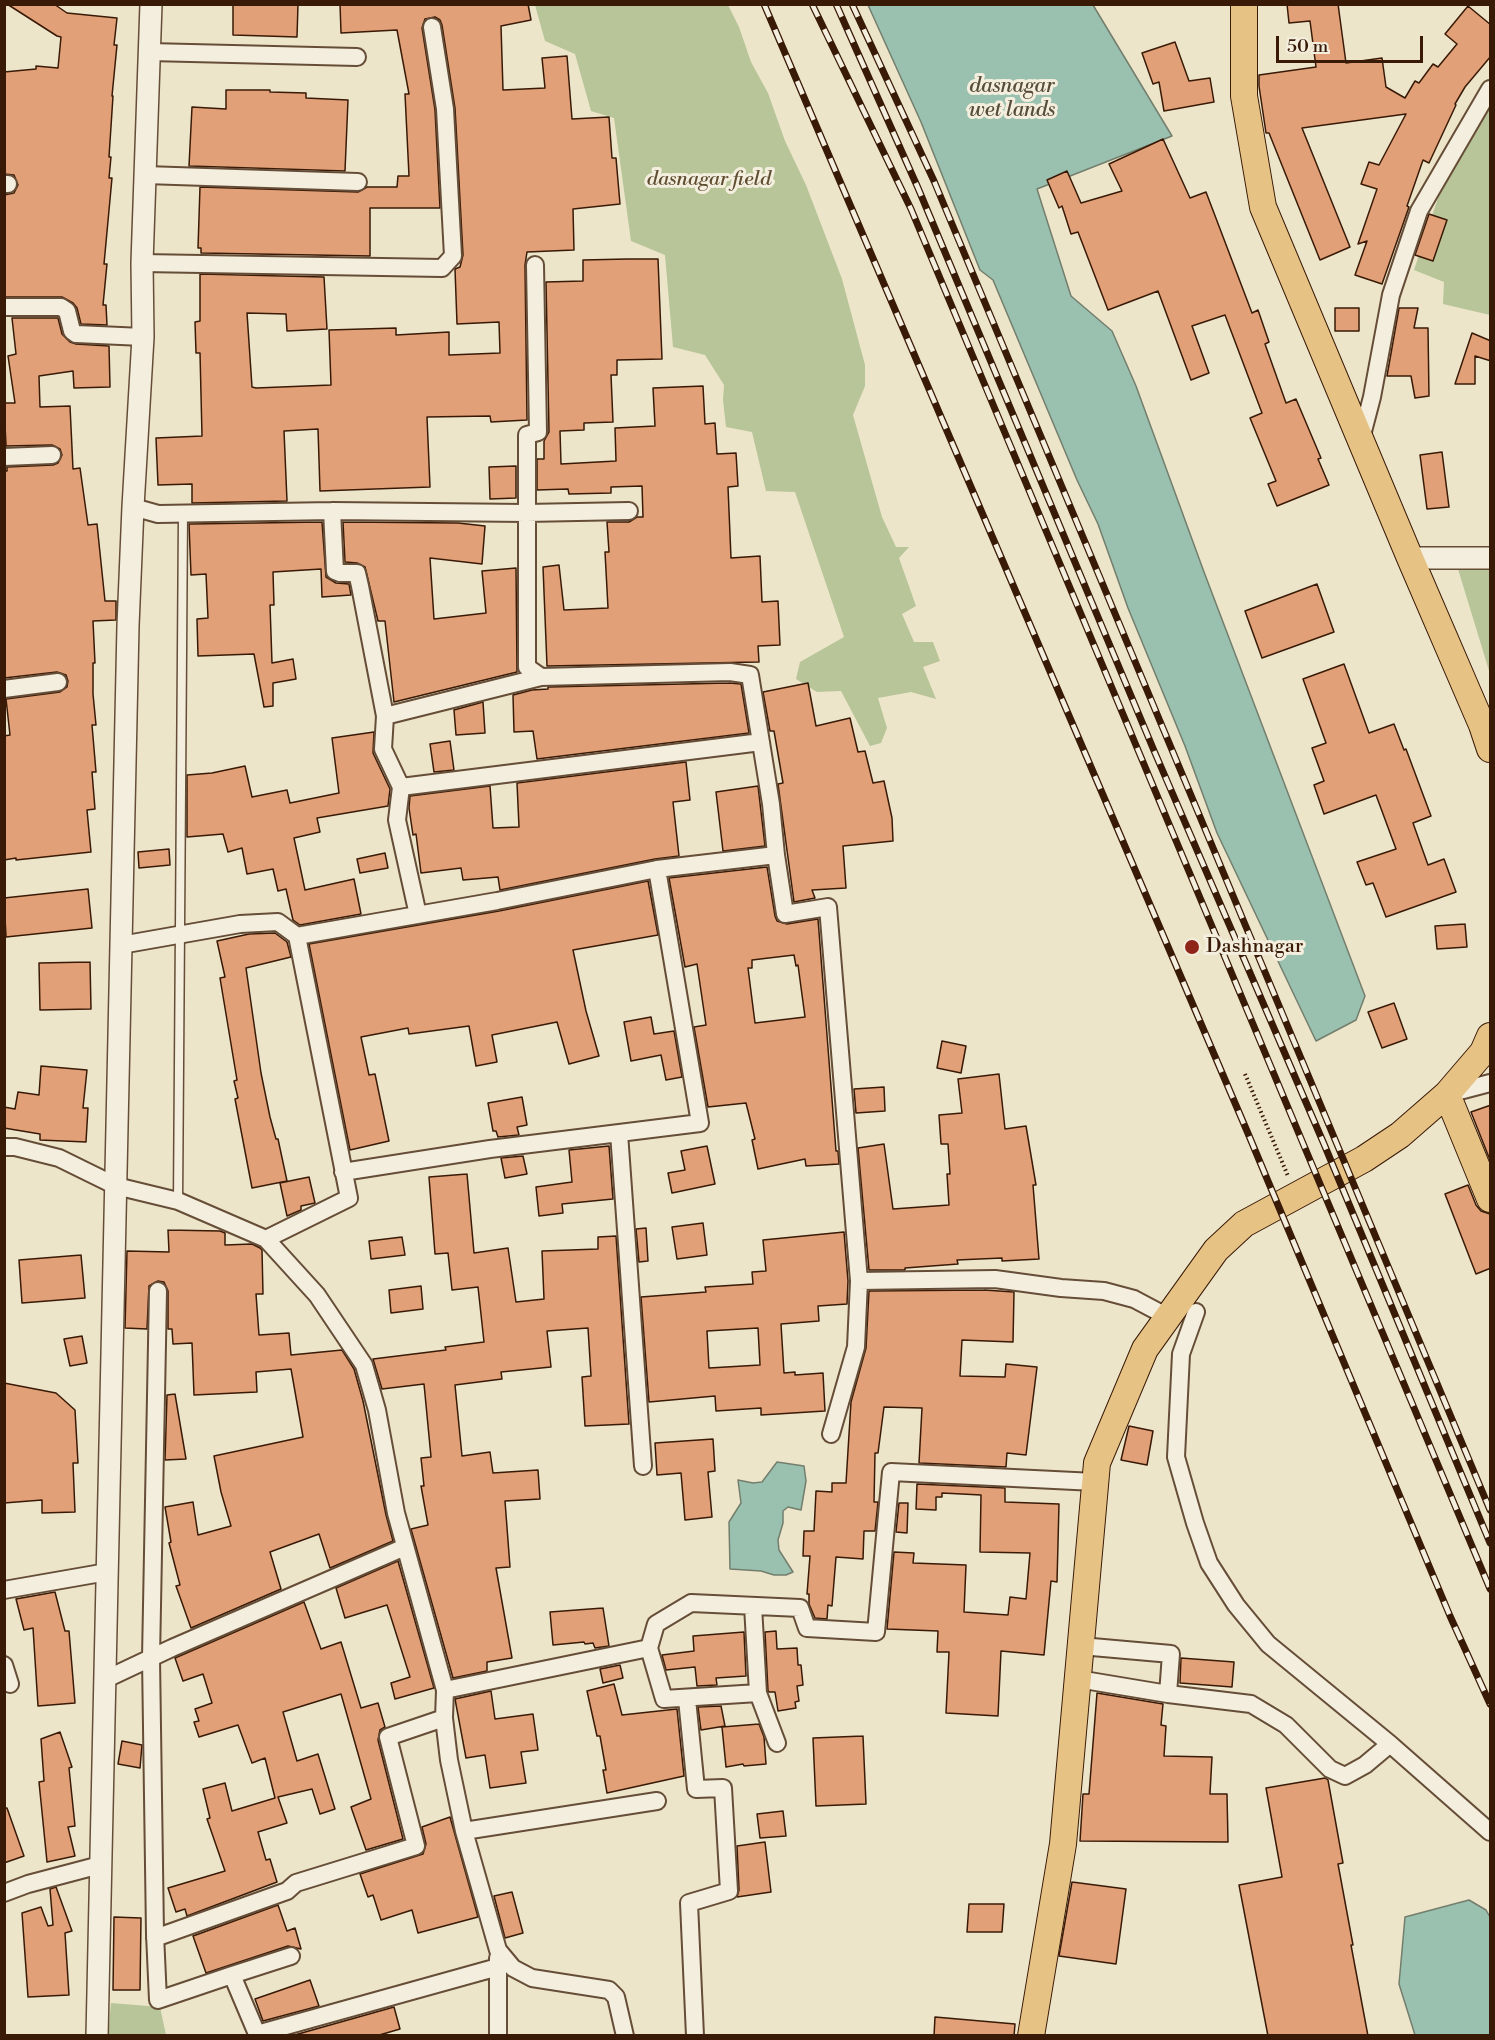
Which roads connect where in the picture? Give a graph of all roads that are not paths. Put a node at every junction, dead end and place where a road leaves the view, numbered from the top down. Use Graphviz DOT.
graph roads {
  1 [pos="151,4"];
  2 [pos="1244,4"];
  3 [pos="432,27"];
  4 [pos="149,52"];
  5 [pos="357,57"];
  6 [pos="1491,89"];
  7 [pos="145,175"];
  8 [pos="358,182"];
  9 [pos="142,263"];
  10 [pos="535,265"];
  11 [pos="4,307"];
  12 [pos="143,337"];
  13 [pos="1361,441"];
  14 [pos="52,455"];
  15 [pos="4,458"];
  16 [pos="133,507"];
  17 [pos="629,510"];
  18 [pos="332,511"];
  19 [pos="526,513"];
  20 [pos="183,514"];
  21 [pos="1410,558"];
  22 [pos="1491,558"];
  23 [pos="541,677"];
  24 [pos="58,682"];
  25 [pos="4,689"];
  26 [pos="384,716"];
  27 [pos="761,742"];
  28 [pos="1491,749"];
  29 [pos="401,787"];
  30 [pos="776,855"];
  31 [pos="657,869"];
  32 [pos="418,915"];
  33 [pos="181,935"];
  34 [pos="297,936"];
  35 [pos="121,945"];
  36 [pos="1491,1036"];
  37 [pos="1491,1083"];
  38 [pos="1447,1094"];
  39 [pos="619,1133"];
  40 [pos="4,1147"];
  41 [pos="343,1172"];
  42 [pos="116,1186"];
  43 [pos="1491,1199"];
  44 [pos="178,1201"];
  45 [pos="266,1239"];
  46 [pos="859,1281"];
  47 [pos="158,1291"];
  48 [pos="1196,1312"];
  49 [pos="1168,1317"];
  50 [pos="831,1434"];
  51 [pos="643,1466"];
  52 [pos="1095,1482"];
  53 [pos="405,1547"];
  54 [pos="106,1572"];
  55 [pos="4,1590"];
  56 [pos="753,1606"];
  57 [pos="1081,1646"];
  58 [pos="649,1648"];
  59 [pos="151,1658"];
  60 [pos="4,1665"];
  61 [pos="1078,1679"];
  62 [pos="104,1680"];
  63 [pos="10,1684"];
  64 [pos="445,1690"];
  65 [pos="758,1693"];
  66 [pos="1168,1694"];
  67 [pos="687,1699"];
  68 [pos="444,1718"];
  69 [pos="777,1743"];
  70 [pos="1390,1744"];
  71 [pos="657,1801"];
  72 [pos="464,1831"];
  73 [pos="1491,1832"];
  74 [pos="100,1865"];
  75 [pos="4,1893"];
  76 [pos="155,1938"];
  77 [pos="498,1950"];
  78 [pos="291,1956"];
  79 [pos="498,1967"];
  80 [pos="232,1976"];
  81 [pos="97,2036"];
  82 [pos="498,2036"];
  83 [pos="625,2036"];
  84 [pos="695,2036"];
  85 [pos="1031,2036"];
  1 -- 4 [label="street"];
  2 -- 13 [label="main road"];
  3 -- 9 [label="street"];
  4 -- 5 [label="street"];
  4 -- 7 [label="street"];
  6 -- 13 [label="street"];
  7 -- 8 [label="street"];
  7 -- 9 [label="street"];
  9 -- 12 [label="street"];
  10 -- 19 [label="street"];
  11 -- 12 [label="street"];
  12 -- 16 [label="street"];
  13 -- 21 [label="main road"];
  14 -- 15 [label="street"];
  16 -- 20 [label="street"];
  16 -- 35 [label="street"];
  17 -- 19 [label="street"];
  18 -- 19 [label="street"];
  18 -- 20 [label="street"];
  18 -- 26 [label="street"];
  19 -- 23 [label="street"];
  20 -- 33 [label="lane"];
  21 -- 22 [label="street"];
  21 -- 28 [label="main road"];
  23 -- 26 [label="street"];
  23 -- 27 [label="street"];
  24 -- 25 [label="street"];
  26 -- 29 [label="street"];
  27 -- 29 [label="street"];
  27 -- 30 [label="street"];
  29 -- 32 [label="street"];
  30 -- 31 [label="street"];
  30 -- 46 [label="street"];
  31 -- 32 [label="street"];
  31 -- 39 [label="street"];
  32 -- 34 [label="street"];
  33 -- 34 [label="street"];
  33 -- 35 [label="street"];
  33 -- 44 [label="lane"];
  34 -- 41 [label="street"];
  35 -- 42 [label="street"];
  36 -- 38 [label="main road"];
  37 -- 38 [label="street"];
  38 -- 43 [label="main road"];
  38 -- 49 [label="main road"];
  39 -- 41 [label="street"];
  39 -- 51 [label="street"];
  40 -- 42 [label="street"];
  41 -- 45 [label="street"];
  42 -- 44 [label="street"];
  42 -- 54 [label="street"];
  44 -- 45 [label="street"];
  45 -- 53 [label="street"];
  46 -- 49 [label="street"];
  46 -- 50 [label="street"];
  47 -- 59 [label="street"];
  48 -- 70 [label="street"];
  49 -- 52 [label="main road"];
  52 -- 56 [label="street"];
  52 -- 57 [label="main road"];
  53 -- 59 [label="street"];
  53 -- 64 [label="street"];
  54 -- 55 [label="street"];
  54 -- 62 [label="street"];
  56 -- 58 [label="street"];
  56 -- 65 [label="street"];
  57 -- 61 [label="main road"];
  57 -- 66 [label="street"];
  58 -- 64 [label="street"];
  58 -- 67 [label="street"];
  59 -- 62 [label="street"];
  59 -- 76 [label="street"];
  60 -- 63 [label="street"];
  61 -- 66 [label="street"];
  61 -- 85 [label="main road"];
  62 -- 74 [label="street"];
  64 -- 68 [label="street"];
  65 -- 67 [label="street"];
  65 -- 69 [label="street"];
  66 -- 70 [label="street"];
  67 -- 84 [label="street"];
  68 -- 72 [label="street"];
  68 -- 76 [label="street"];
  70 -- 73 [label="street"];
  71 -- 72 [label="street"];
  72 -- 77 [label="street"];
  74 -- 75 [label="street"];
  74 -- 81 [label="street"];
  76 -- 80 [label="street"];
  77 -- 79 [label="street"];
  77 -- 83 [label="street"];
  78 -- 80 [label="street"];
  79 -- 80 [label="street"];
  79 -- 82 [label="street"];
}
